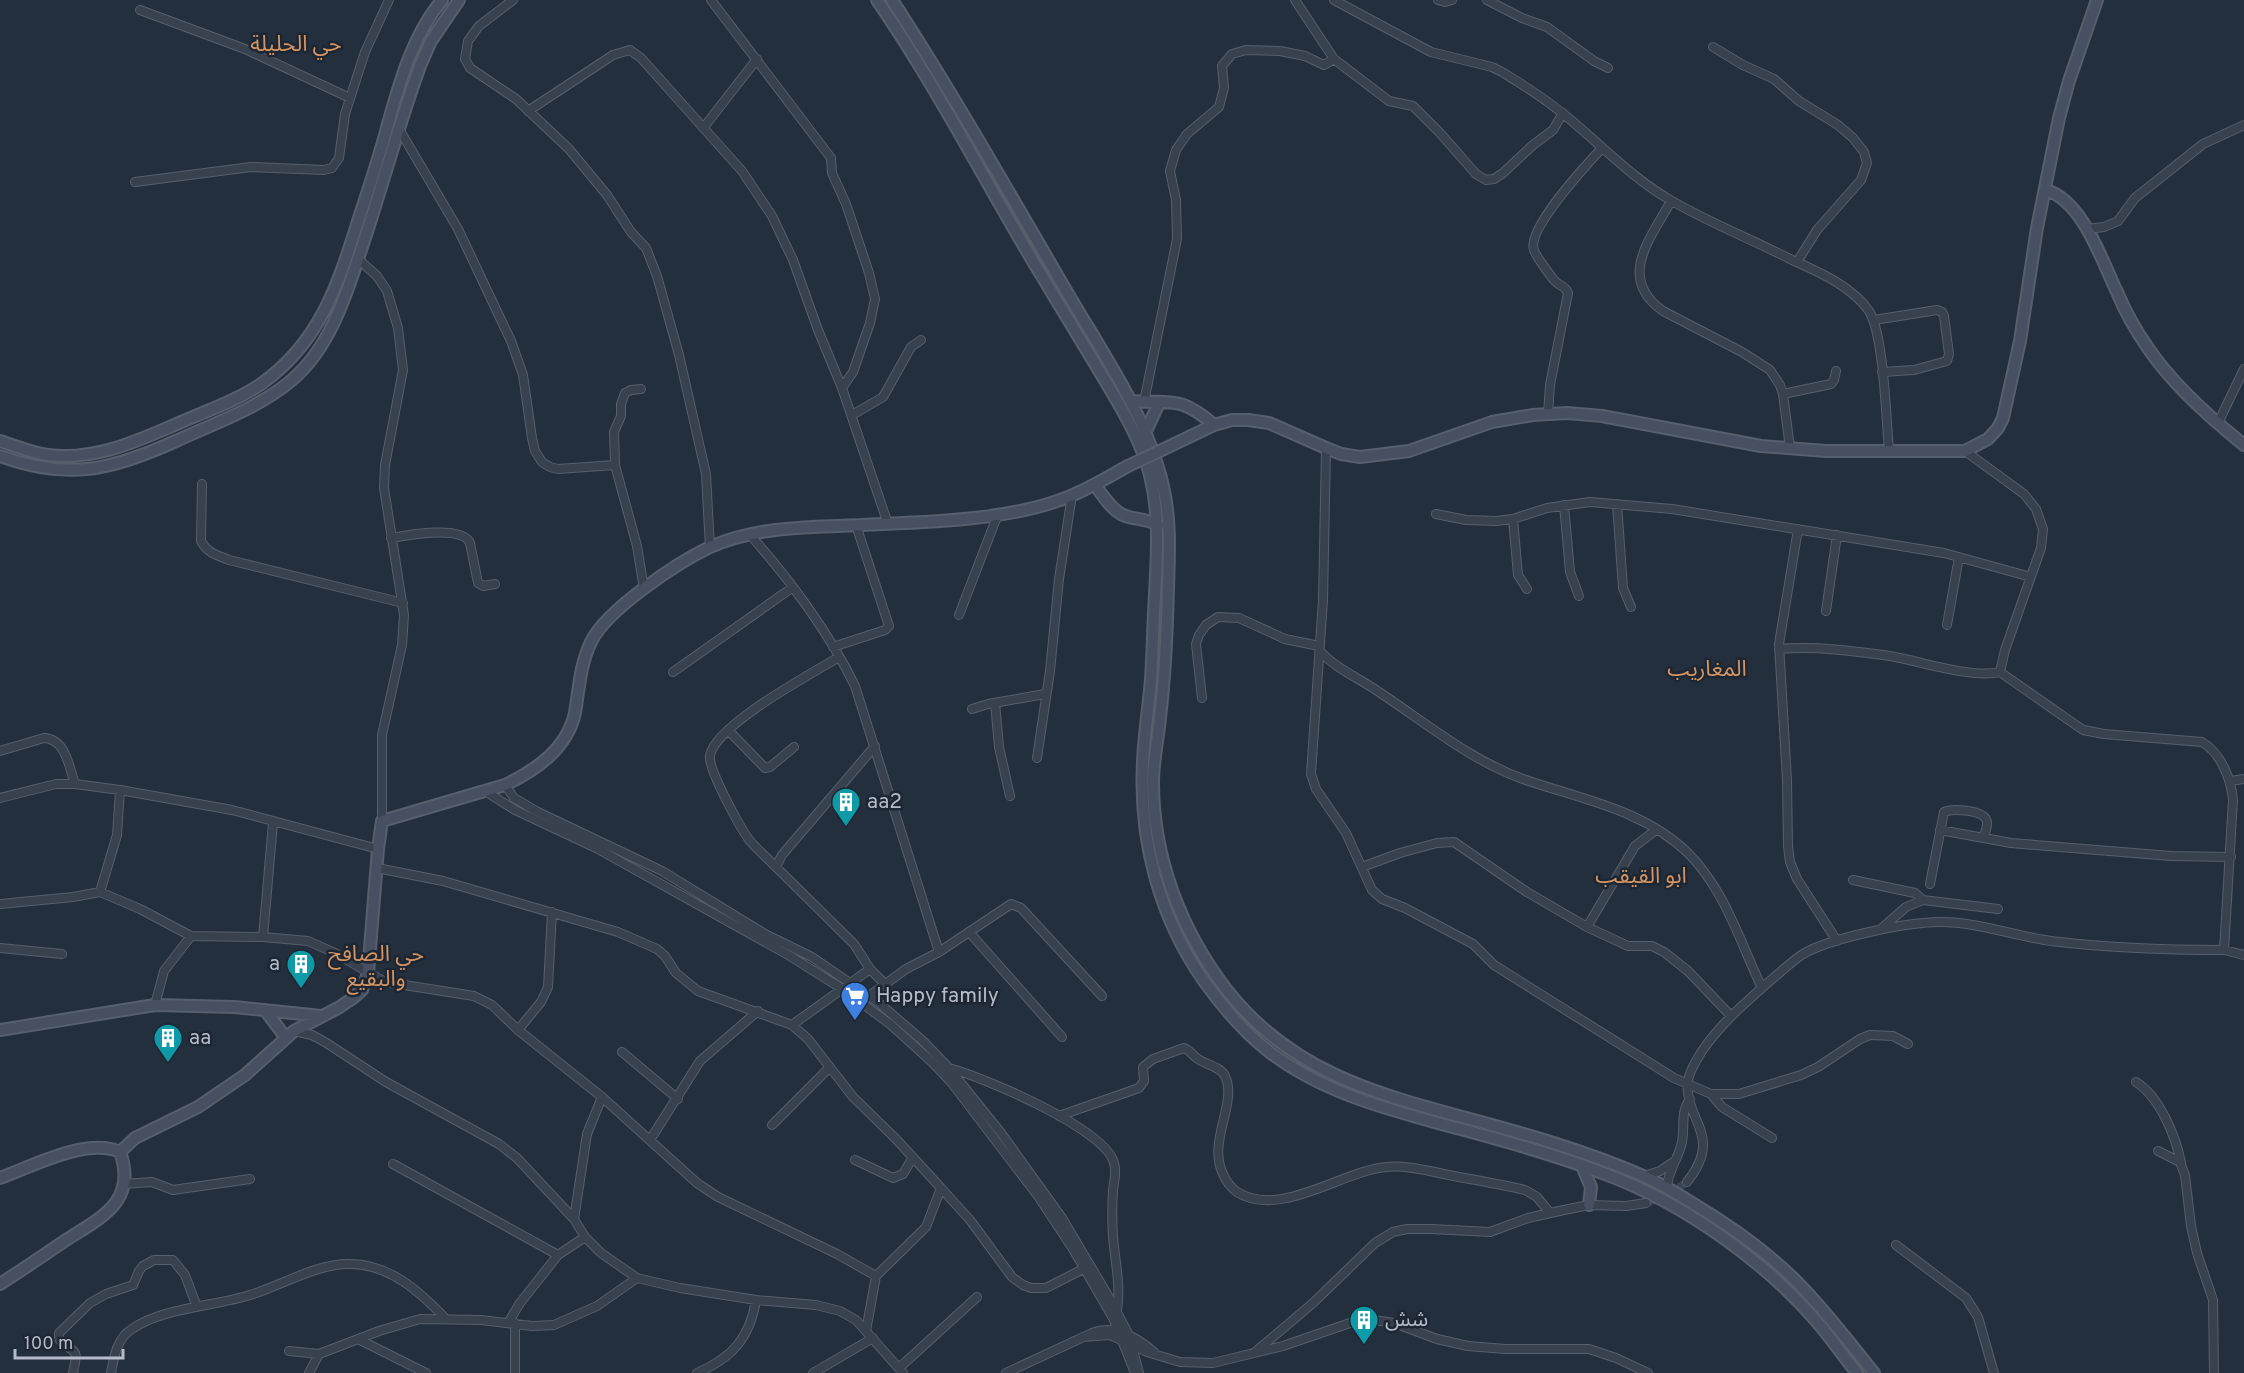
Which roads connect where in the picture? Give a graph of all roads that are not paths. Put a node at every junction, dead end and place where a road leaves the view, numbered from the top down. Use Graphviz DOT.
graph roads {
  1 [pos="389,0"];
  2 [pos="442,0"];
  3 [pos="459,0"];
  4 [pos="513,0"];
  5 [pos="711,0"];
  6 [pos="877,0"];
  7 [pos="892,0"];
  8 [pos="1295,0"];
  9 [pos="1334,0"];
  10 [pos="1438,0"];
  11 [pos="1452,0"];
  12 [pos="1487,0"];
  13 [pos="2096,0"];
  14 [pos="140,10"];
  15 [pos="1713,47"];
  16 [pos="757,59"];
  17 [pos="1334,59"];
  18 [pos="1608,68"];
  19 [pos="350,98"];
  20 [pos="528,111"];
  21 [pos="1563,113"];
  22 [pos="2244,125"];
  23 [pos="704,127"];
  24 [pos="399,129"];
  25 [pos="1602,148"];
  26 [pos="135,182"];
  27 [pos="2046,190"];
  28 [pos="1671,201"];
  29 [pos="2087,229"];
  30 [pos="358,259"];
  31 [pos="1797,262"];
  32 [pos="1874,320"];
  33 [pos="921,340"];
  34 [pos="2244,369"];
  35 [pos="1836,371"];
  36 [pos="1882,372"];
  37 [pos="842,388"];
  38 [pos="641,389"];
  39 [pos="1783,394"];
  40 [pos="1131,401"];
  41 [pos="1144,402"];
  42 [pos="1159,403"];
  43 [pos="204,412"];
  44 [pos="1548,414"];
  45 [pos="852,415"];
  46 [pos="2218,423"];
  47 [pos="1215,425"];
  48 [pos="208,427"];
  49 [pos="1146,431"];
  50 [pos="0,441"];
  51 [pos="2244,445"];
  52 [pos="1326,448"];
  53 [pos="1790,448"];
  54 [pos="1889,450"];
  55 [pos="1965,451"];
  56 [pos="0,456"];
  57 [pos="615,465"];
  58 [pos="202,484"];
  59 [pos="1095,484"];
  60 [pos="1072,495"];
  61 [pos="1154,499"];
  62 [pos="1617,504"];
  63 [pos="1564,505"];
  64 [pos="998,514"];
  65 [pos="1436,514"];
  66 [pos="1136,518"];
  67 [pos="1513,519"];
  68 [pos="888,524"];
  69 [pos="856,525"];
  70 [pos="1158,525"];
  71 [pos="1798,529"];
  72 [pos="750,535"];
  73 [pos="1837,536"];
  74 [pos="391,538"];
  75 [pos="710,548"];
  76 [pos="1959,557"];
  77 [pos="2031,577"];
  78 [pos="495,584"];
  79 [pos="792,587"];
  80 [pos="644,589"];
  81 [pos="1527,589"];
  82 [pos="1579,597"];
  83 [pos="403,603"];
  84 [pos="1631,607"];
  85 [pos="1826,611"];
  86 [pos="959,615"];
  87 [pos="1947,625"];
  88 [pos="832,647"];
  89 [pos="1319,648"];
  90 [pos="1779,649"];
  91 [pos="839,657"];
  92 [pos="674,672"];
  93 [pos="2000,672"];
  94 [pos="1046,694"];
  95 [pos="1203,698"];
  96 [pos="995,703"];
  97 [pos="972,709"];
  98 [pos="729,731"];
  99 [pos="876,746"];
  100 [pos="794,747"];
  101 [pos="0,751"];
  102 [pos="1037,758"];
  103 [pos="2244,779"];
  104 [pos="2230,781"];
  105 [pos="75,784"];
  106 [pos="505,785"];
  107 [pos="120,789"];
  108 [pos="485,791"];
  109 [pos="1010,796"];
  110 [pos="0,798"];
  111 [pos="382,821"];
  112 [pos="273,822"];
  113 [pos="1656,830"];
  114 [pos="1940,830"];
  115 [pos="1983,838"];
  116 [pos="378,849"];
  117 [pos="2231,858"];
  118 [pos="776,867"];
  119 [pos="1362,867"];
  120 [pos="377,868"];
  121 [pos="1853,880"];
  122 [pos="1930,884"];
  123 [pos="100,892"];
  124 [pos="1923,900"];
  125 [pos="0,904"];
  126 [pos="1998,909"];
  127 [pos="552,912"];
  128 [pos="1587,927"];
  129 [pos="1878,931"];
  130 [pos="969,932"];
  131 [pos="191,936"];
  132 [pos="262,937"];
  133 [pos="1837,942"];
  134 [pos="0,948"];
  135 [pos="2224,950"];
  136 [pos="939,951"];
  137 [pos="62,954"];
  138 [pos="2244,955"];
  139 [pos="870,969"];
  140 [pos="368,973"];
  141 [pos="852,983"];
  142 [pos="885,984"];
  143 [pos="1762,988"];
  144 [pos="843,990"];
  145 [pos="869,996"];
  146 [pos="1102,996"];
  147 [pos="861,1002"];
  148 [pos="155,1005"];
  149 [pos="265,1010"];
  150 [pos="758,1011"];
  151 [pos="321,1016"];
  152 [pos="1731,1016"];
  153 [pos="792,1025"];
  154 [pos="0,1030"];
  155 [pos="519,1030"];
  156 [pos="916,1034"];
  157 [pos="290,1035"];
  158 [pos="1062,1037"];
  159 [pos="909,1041"];
  160 [pos="1908,1044"];
  161 [pos="622,1052"];
  162 [pos="830,1067"];
  163 [pos="948,1067"];
  164 [pos="2136,1082"];
  165 [pos="1688,1085"];
  166 [pos="1711,1094"];
  167 [pos="602,1097"];
  168 [pos="678,1098"];
  169 [pos="1690,1099"];
  170 [pos="1059,1116"];
  171 [pos="772,1125"];
  172 [pos="1772,1138"];
  173 [pos="650,1140"];
  174 [pos="2158,1151"];
  175 [pos="120,1152"];
  176 [pos="913,1157"];
  177 [pos="855,1160"];
  178 [pos="1674,1162"];
  179 [pos="393,1164"];
  180 [pos="2182,1165"];
  181 [pos="1582,1166"];
  182 [pos="1607,1174"];
  183 [pos="1645,1176"];
  184 [pos="0,1178"];
  185 [pos="250,1179"];
  186 [pos="1687,1182"];
  187 [pos="123,1184"];
  188 [pos="1591,1187"];
  189 [pos="1667,1187"];
  190 [pos="941,1188"];
  191 [pos="1646,1203"];
  192 [pos="1589,1205"];
  193 [pos="1550,1213"];
  194 [pos="574,1219"];
  195 [pos="585,1237"];
  196 [pos="1896,1245"];
  197 [pos="558,1255"];
  198 [pos="1087,1267"];
  199 [pos="876,1276"];
  200 [pos="637,1278"];
  201 [pos="0,1284"];
  202 [pos="977,1297"];
  203 [pos="756,1300"];
  204 [pos="197,1307"];
  205 [pos="1115,1315"];
  206 [pos="446,1318"];
  207 [pos="511,1323"];
  208 [pos="866,1331"];
  209 [pos="1120,1331"];
  210 [pos="1083,1337"];
  211 [pos="1126,1337"];
  212 [pos="873,1338"];
  213 [pos="360,1340"];
  214 [pos="1132,1345"];
  215 [pos="289,1351"];
  216 [pos="319,1354"];
  217 [pos="1253,1354"];
  218 [pos="1158,1356"];
  219 [pos="901,1371"];
  220 [pos="426,1372"];
  221 [pos="1644,1372"];
  222 [pos="73,1373"];
  223 [pos="111,1373"];
  224 [pos="309,1373"];
  225 [pos="515,1373"];
  226 [pos="697,1373"];
  227 [pos="813,1373"];
  228 [pos="1006,1373"];
  229 [pos="1137,1373"];
  230 [pos="1857,1373"];
  231 [pos="1874,1373"];
  232 [pos="1994,1373"];
  233 [pos="2214,1373"];
  1 -- 19 [label="street"];
  2 -- 43 [label="main road"];
  3 -- 24 [label="main road"];
  4 -- 20 [label="street"];
  5 -- 16 [label="street"];
  6 -- 61 [label="main road"];
  7 -- 40 [label="main road"];
  8 -- 17 [label="street"];
  9 -- 21 [label="street"];
  10 -- 11 [label="street"];
  12 -- 18 [label="street"];
  13 -- 27 [label="main road"];
  14 -- 19 [label="street"];
  15 -- 31 [label="street"];
  16 -- 23 [label="street"];
  16 -- 37 [label="street"];
  17 -- 21 [label="street"];
  17 -- 41 [label="street"];
  19 -- 26 [label="street"];
  20 -- 23 [label="street"];
  20 -- 75 [label="street"];
  21 -- 25 [label="street"];
  22 -- 29 [label="street"];
  23 -- 37 [label="street"];
  24 -- 30 [label="main road"];
  24 -- 57 [label="street"];
  25 -- 28 [label="street"];
  25 -- 44 [label="street"];
  27 -- 29 [label="main road"];
  27 -- 55 [label="main road"];
  28 -- 31 [label="street"];
  28 -- 39 [label="street"];
  29 -- 46 [label="main road"];
  30 -- 48 [label="main road"];
  30 -- 74 [label="street"];
  31 -- 32 [label="street"];
  32 -- 36 [label="street"];
  32 -- 36 [label="street"];
  33 -- 45 [label="street"];
  34 -- 46 [label="street"];
  35 -- 39 [label="street"];
  36 -- 54 [label="street"];
  37 -- 45 [label="street"];
  38 -- 57 [label="street"];
  39 -- 53 [label="street"];
  40 -- 41 [label="main road"];
  40 -- 49 [label="main road"];
  41 -- 42 [label="main road"];
  42 -- 47 [label="main road"];
  42 -- 49 [label="main road"];
  43 -- 48 [label="main road"];
  43 -- 50 [label="main road"];
  44 -- 52 [label="main road"];
  44 -- 53 [label="main road"];
  45 -- 68 [label="street"];
  46 -- 51 [label="main road"];
  47 -- 52 [label="main road"];
  47 -- 59 [label="main road, bridge"];
  48 -- 56 [label="main road"];
  49 -- 183 [label="main road"];
  52 -- 89 [label="street"];
  53 -- 54 [label="main road"];
  54 -- 55 [label="main road"];
  55 -- 77 [label="street"];
  57 -- 80 [label="street"];
  58 -- 83 [label="street"];
  59 -- 60 [label="main road"];
  59 -- 66 [label="main road"];
  60 -- 64 [label="main road"];
  60 -- 94 [label="street"];
  61 -- 66 [label="main road"];
  61 -- 70 [label="main road"];
  62 -- 63 [label="street"];
  62 -- 71 [label="street"];
  62 -- 84 [label="street"];
  63 -- 67 [label="street"];
  63 -- 82 [label="street"];
  64 -- 68 [label="main road"];
  64 -- 86 [label="street"];
  65 -- 67 [label="street"];
  66 -- 70 [label="main road"];
  67 -- 81 [label="street"];
  68 -- 69 [label="main road"];
  69 -- 72 [label="main road"];
  69 -- 88 [label="street"];
  70 -- 181 [label="main road"];
  71 -- 73 [label="street"];
  71 -- 90 [label="street"];
  72 -- 75 [label="main road"];
  72 -- 79 [label="street"];
  73 -- 76 [label="street"];
  73 -- 85 [label="street"];
  74 -- 78 [label="street"];
  74 -- 83 [label="street"];
  75 -- 80 [label="main road"];
  76 -- 77 [label="street"];
  76 -- 87 [label="street"];
  77 -- 93 [label="street"];
  79 -- 88 [label="street"];
  79 -- 92 [label="street"];
  80 -- 106 [label="main road"];
  83 -- 111 [label="street"];
  88 -- 91 [label="street"];
  89 -- 95 [label="street"];
  89 -- 113 [label="street"];
  89 -- 119 [label="street"];
  90 -- 93 [label="street"];
  90 -- 133 [label="street"];
  91 -- 98 [label="street"];
  91 -- 99 [label="street"];
  93 -- 104 [label="street"];
  94 -- 96 [label="street"];
  94 -- 102 [label="street"];
  96 -- 97 [label="street"];
  96 -- 109 [label="street"];
  98 -- 100 [label="street"];
  98 -- 118 [label="street"];
  99 -- 118 [label="street"];
  99 -- 136 [label="street"];
  101 -- 105 [label="street"];
  103 -- 104 [label="street"];
  104 -- 117 [label="street"];
  105 -- 107 [label="street"];
  105 -- 110 [label="street"];
  106 -- 108 [label="main road"];
  106 -- 141 [label="street"];
  107 -- 112 [label="street"];
  107 -- 123 [label="street"];
  108 -- 111 [label="main road"];
  108 -- 144 [label="street"];
  111 -- 116 [label="main road"];
  112 -- 116 [label="street"];
  112 -- 132 [label="street"];
  113 -- 128 [label="street"];
  113 -- 143 [label="street"];
  114 -- 115 [label="street"];
  114 -- 115 [label="street"];
  114 -- 122 [label="street"];
  115 -- 117 [label="street"];
  116 -- 120 [label="main road"];
  117 -- 135 [label="street"];
  118 -- 139 [label="street"];
  119 -- 128 [label="street"];
  119 -- 165 [label="street"];
  120 -- 127 [label="street"];
  120 -- 140 [label="main road"];
  121 -- 124 [label="street"];
  123 -- 125 [label="street"];
  123 -- 131 [label="street"];
  124 -- 126 [label="street"];
  124 -- 129 [label="street"];
  127 -- 150 [label="street"];
  127 -- 155 [label="street"];
  128 -- 152 [label="street"];
  129 -- 133 [label="street"];
  129 -- 135 [label="street"];
  130 -- 136 [label="street"];
  130 -- 146 [label="street"];
  130 -- 158 [label="street"];
  131 -- 132 [label="street"];
  131 -- 148 [label="street"];
  132 -- 140 [label="street"];
  133 -- 143 [label="street"];
  134 -- 137 [label="street"];
  135 -- 138 [label="street"];
  136 -- 142 [label="street"];
  139 -- 141 [label="street"];
  139 -- 142 [label="street"];
  140 -- 151 [label="main road"];
  140 -- 155 [label="street"];
  141 -- 144 [label="street"];
  141 -- 145 [label="street"];
  142 -- 145 [label="street"];
  143 -- 152 [label="street"];
  144 -- 147 [label="street"];
  144 -- 153 [label="street"];
  145 -- 147 [label="street"];
  145 -- 156 [label="street"];
  147 -- 159 [label="street"];
  148 -- 149 [label="main road"];
  148 -- 154 [label="main road"];
  149 -- 151 [label="main road"];
  149 -- 157 [label="main road"];
  150 -- 153 [label="street"];
  150 -- 168 [label="street"];
  151 -- 157 [label="main road"];
  152 -- 165 [label="street"];
  153 -- 162 [label="street"];
  155 -- 167 [label="street"];
  156 -- 159 [label="street"];
  156 -- 163 [label="street"];
  157 -- 175 [label="main road"];
  157 -- 194 [label="street"];
  159 -- 198 [label="street"];
  160 -- 166 [label="street"];
  161 -- 168 [label="street"];
  162 -- 171 [label="street"];
  162 -- 176 [label="street"];
  163 -- 170 [label="street"];
  163 -- 198 [label="street"];
  164 -- 180 [label="street"];
  165 -- 166 [label="street"];
  165 -- 169 [label="street"];
  166 -- 172 [label="street"];
  167 -- 173 [label="street"];
  167 -- 194 [label="street"];
  168 -- 173 [label="street"];
  169 -- 178 [label="street"];
  169 -- 186 [label="street"];
  170 -- 193 [label="street"];
  170 -- 205 [label="street"];
  173 -- 199 [label="street"];
  174 -- 180 [label="street"];
  175 -- 184 [label="main road"];
  175 -- 187 [label="main road"];
  176 -- 177 [label="street"];
  176 -- 190 [label="street"];
  178 -- 183 [label="street"];
  178 -- 189 [label="street"];
  179 -- 197 [label="street"];
  180 -- 233 [label="street"];
  181 -- 182 [label="main road"];
  181 -- 188 [label="main road"];
  182 -- 188 [label="main road"];
  182 -- 230 [label="main road"];
  183 -- 189 [label="main road"];
  185 -- 187 [label="street"];
  187 -- 201 [label="main road"];
  188 -- 192 [label="main road"];
  189 -- 231 [label="main road"];
  190 -- 198 [label="street"];
  190 -- 199 [label="street"];
  191 -- 192 [label="street"];
  192 -- 193 [label="street"];
  193 -- 217 [label="street"];
  194 -- 195 [label="street"];
  195 -- 197 [label="street"];
  195 -- 200 [label="street"];
  196 -- 232 [label="street"];
  197 -- 207 [label="street"];
  198 -- 205 [label="street"];
  199 -- 208 [label="street"];
  200 -- 203 [label="street"];
  200 -- 207 [label="street"];
  202 -- 219 [label="street"];
  203 -- 208 [label="street"];
  203 -- 226 [label="street"];
  204 -- 206 [label="street"];
  204 -- 222 [label="street"];
  204 -- 223 [label="street"];
  205 -- 209 [label="street"];
  205 -- 211 [label="street"];
  206 -- 207 [label="street"];
  206 -- 213 [label="street"];
  207 -- 225 [label="street"];
  208 -- 212 [label="street"];
  209 -- 210 [label="street"];
  209 -- 211 [label="street"];
  210 -- 211 [label="street"];
  210 -- 228 [label="street"];
  211 -- 214 [label="street"];
  211 -- 218 [label="street"];
  211 -- 229 [label="street"];
  212 -- 219 [label="street"];
  212 -- 227 [label="street"];
  213 -- 216 [label="street"];
  213 -- 220 [label="street"];
  214 -- 218 [label="street"];
  214 -- 229 [label="street"];
  215 -- 216 [label="street"];
  216 -- 224 [label="street"];
  217 -- 218 [label="street"];
  217 -- 221 [label="street"];
}
